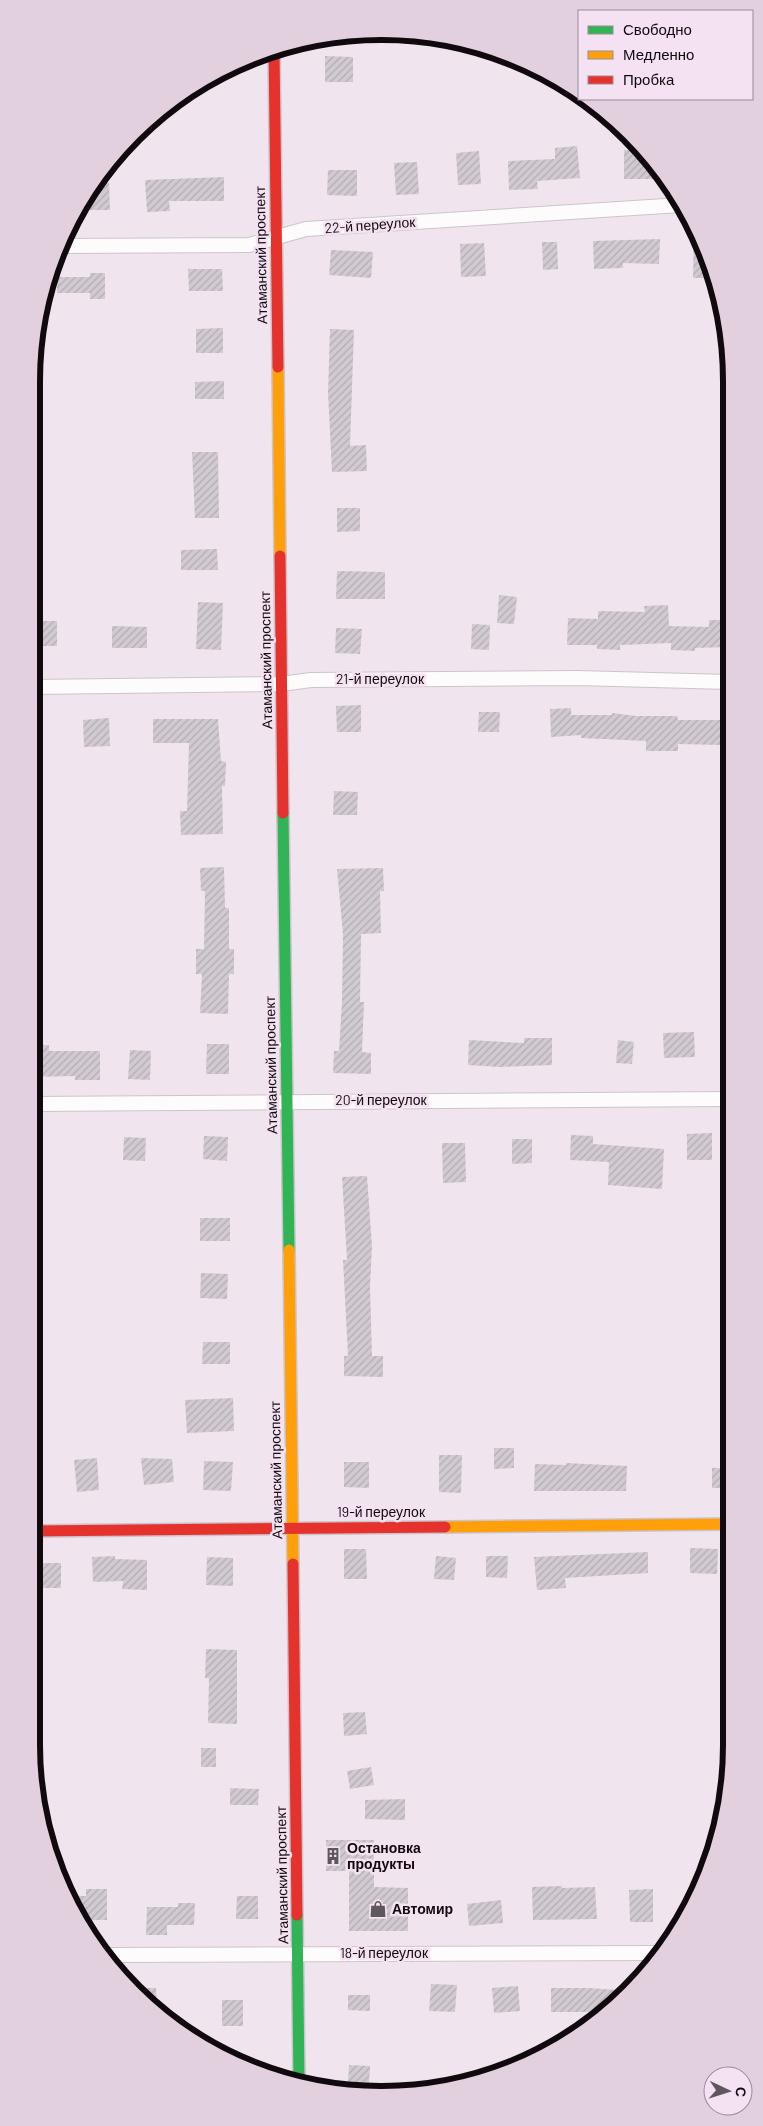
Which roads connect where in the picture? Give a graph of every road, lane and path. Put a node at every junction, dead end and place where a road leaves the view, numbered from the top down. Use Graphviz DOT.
graph roads {
  1 [pos="274,57"];
  2 [pos="674,205"];
  3 [pos="276,236"];
  4 [pos="68,246"];
  5 [pos="723,682"];
  6 [pos="281,684"];
  7 [pos="40,687"];
  8 [pos="723,1099"];
  9 [pos="286,1101"];
  10 [pos="40,1104"];
  11 [pos="723,1524"];
  12 [pos="292,1528"];
  13 [pos="40,1531"];
  14 [pos="298,1953"];
  15 [pos="651,1953"];
  16 [pos="113,1955"];
  17 [pos="299,2075"];
  1 -- 3 [label="street, Атаманский проспект"];
  2 -- 3 [label="street, 22-й переулок"];
  3 -- 4 [label="street, 22-й переулок"];
  3 -- 6 [label="street, Атаманский проспект"];
  5 -- 6 [label="street, 21-й переулок"];
  6 -- 7 [label="street, 21-й переулок"];
  6 -- 9 [label="street, Атаманский проспект"];
  8 -- 9 [label="street, 20-й переулок"];
  9 -- 10 [label="street, 20-й переулок"];
  9 -- 12 [label="street, Атаманский проспект"];
  11 -- 12 [label="street, 19-й переулок"];
  12 -- 13 [label="street, 19-й переулок"];
  12 -- 14 [label="street, Атаманский проспект"];
  14 -- 15 [label="street, 18-й переулок"];
  14 -- 16 [label="street, 18-й переулок"];
  14 -- 17 [label="street, Атаманский проспект"];
}
